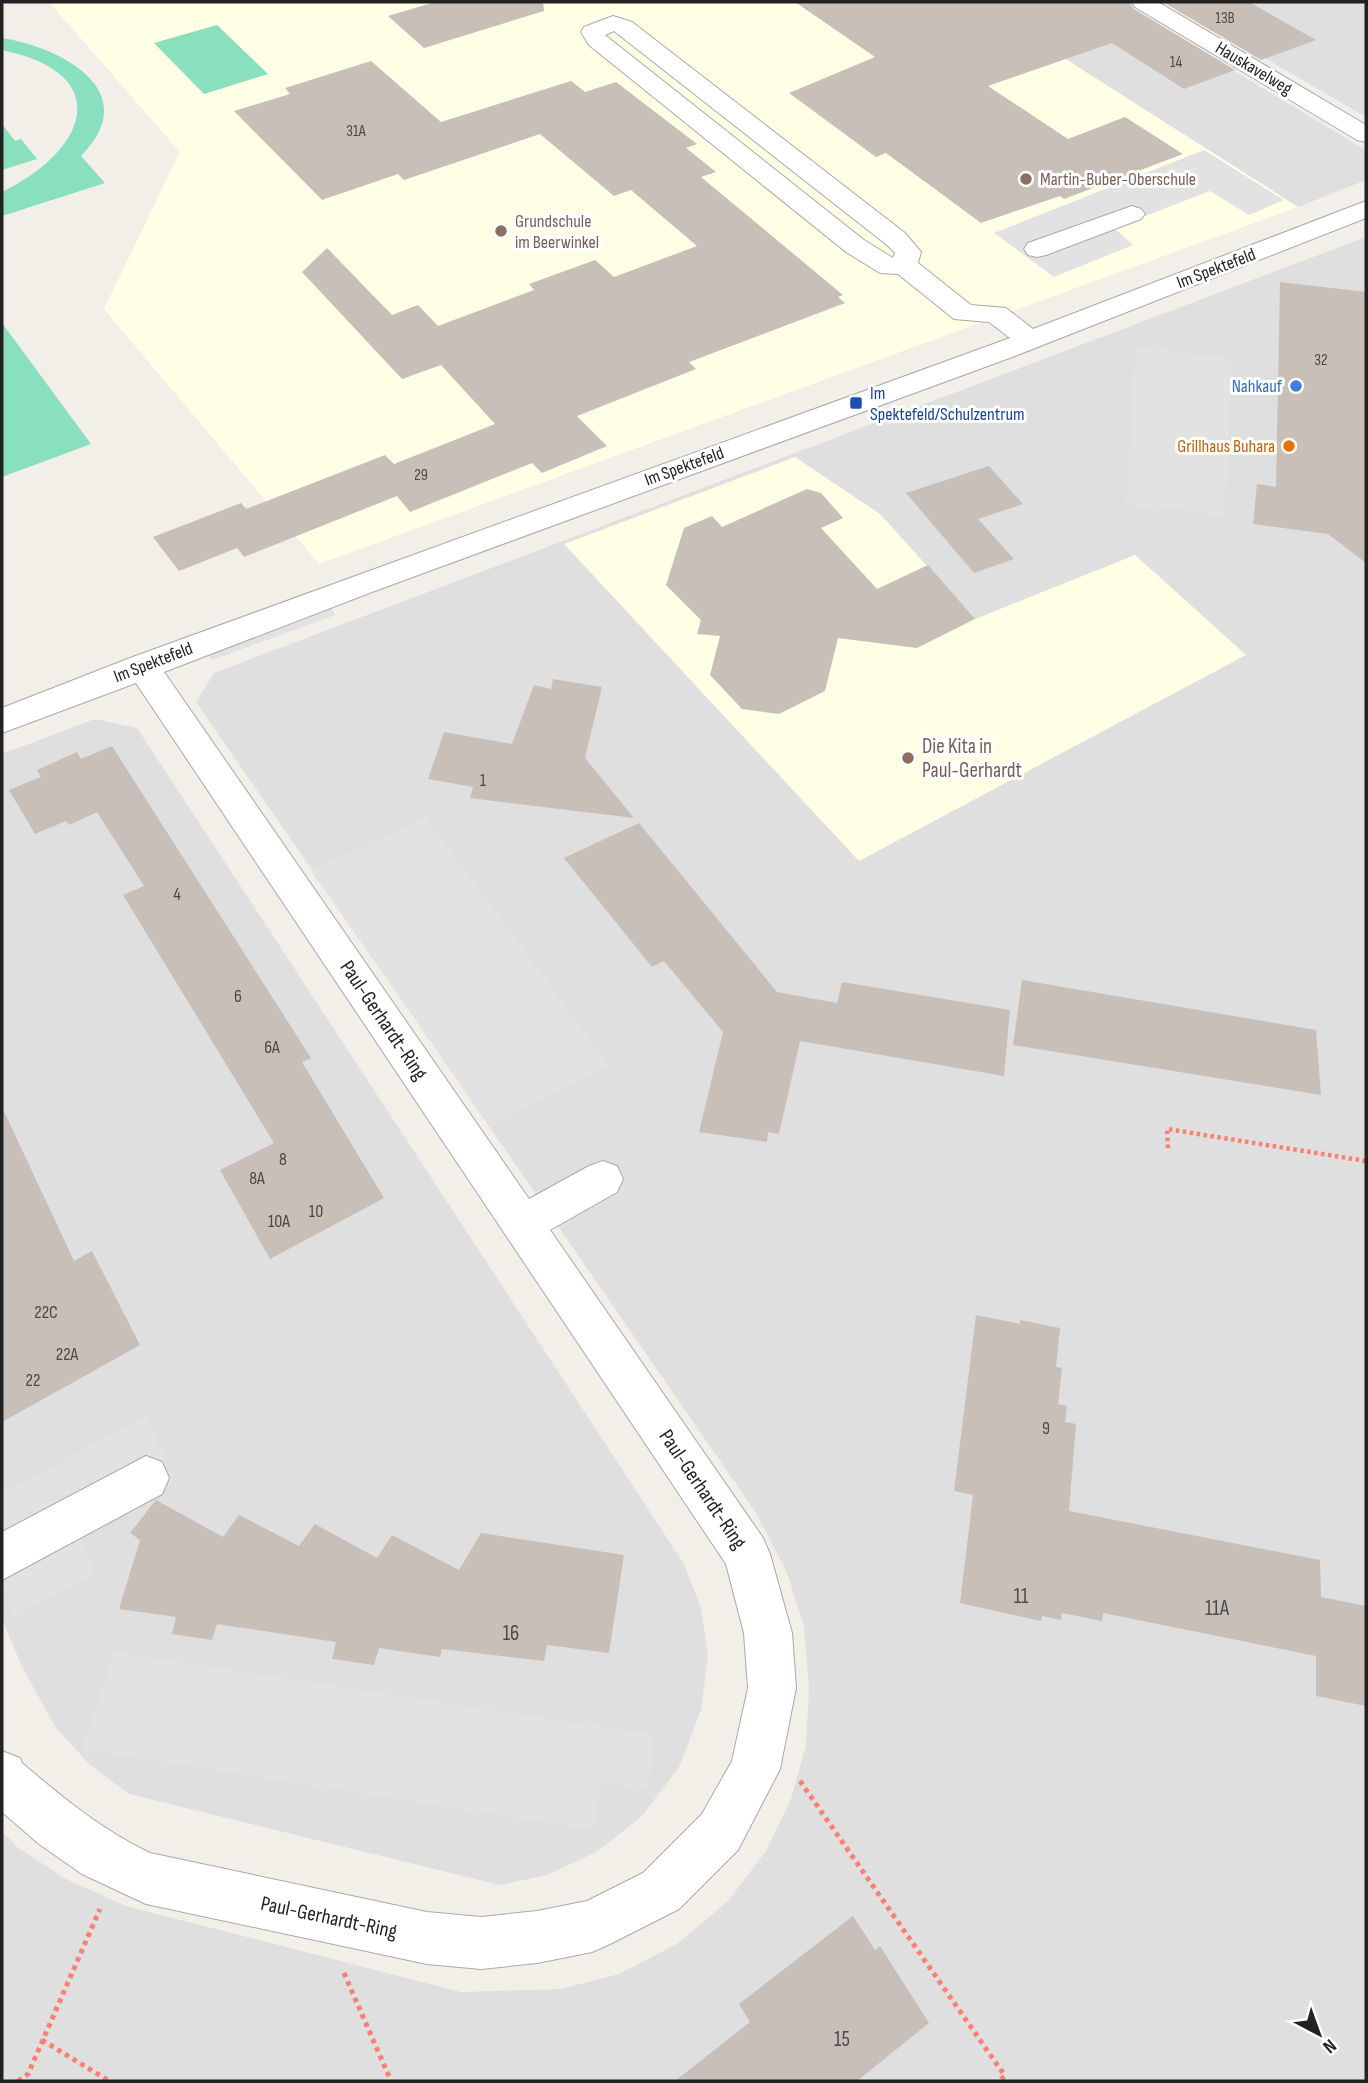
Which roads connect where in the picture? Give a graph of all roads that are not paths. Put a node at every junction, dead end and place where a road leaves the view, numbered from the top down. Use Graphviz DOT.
graph roads {
  1 [pos="1143,2"];
  2 [pos="1366,135"];
  3 [pos="1366,209"];
  4 [pos="1132,214"];
  5 [pos="1037,249"];
  6 [pos="904,265"];
  7 [pos="1030,340"];
  8 [pos="142,666"];
  9 [pos="2,721"];
  10 [pos="603,1179"];
  11 [pos="522,1224"];
  12 [pos="146,1478"];
  13 [pos="2,1557"];
  14 [pos="2,1776"];
  1 -- 2 [label="street, Hauskavelweg"];
  3 -- 7 [label="street, Im Spektefeld"];
  4 -- 5 [label="street"];
  6 -- 6 [label="street"];
  6 -- 7 [label="street"];
  7 -- 8 [label="street, Im Spektefeld"];
  8 -- 9 [label="street, Im Spektefeld"];
  8 -- 11 [label="street, Paul-Gerhardt-Ring"];
  10 -- 11 [label="street"];
  11 -- 14 [label="street, Paul-Gerhardt-Ring"];
  12 -- 13 [label="street"];
}
